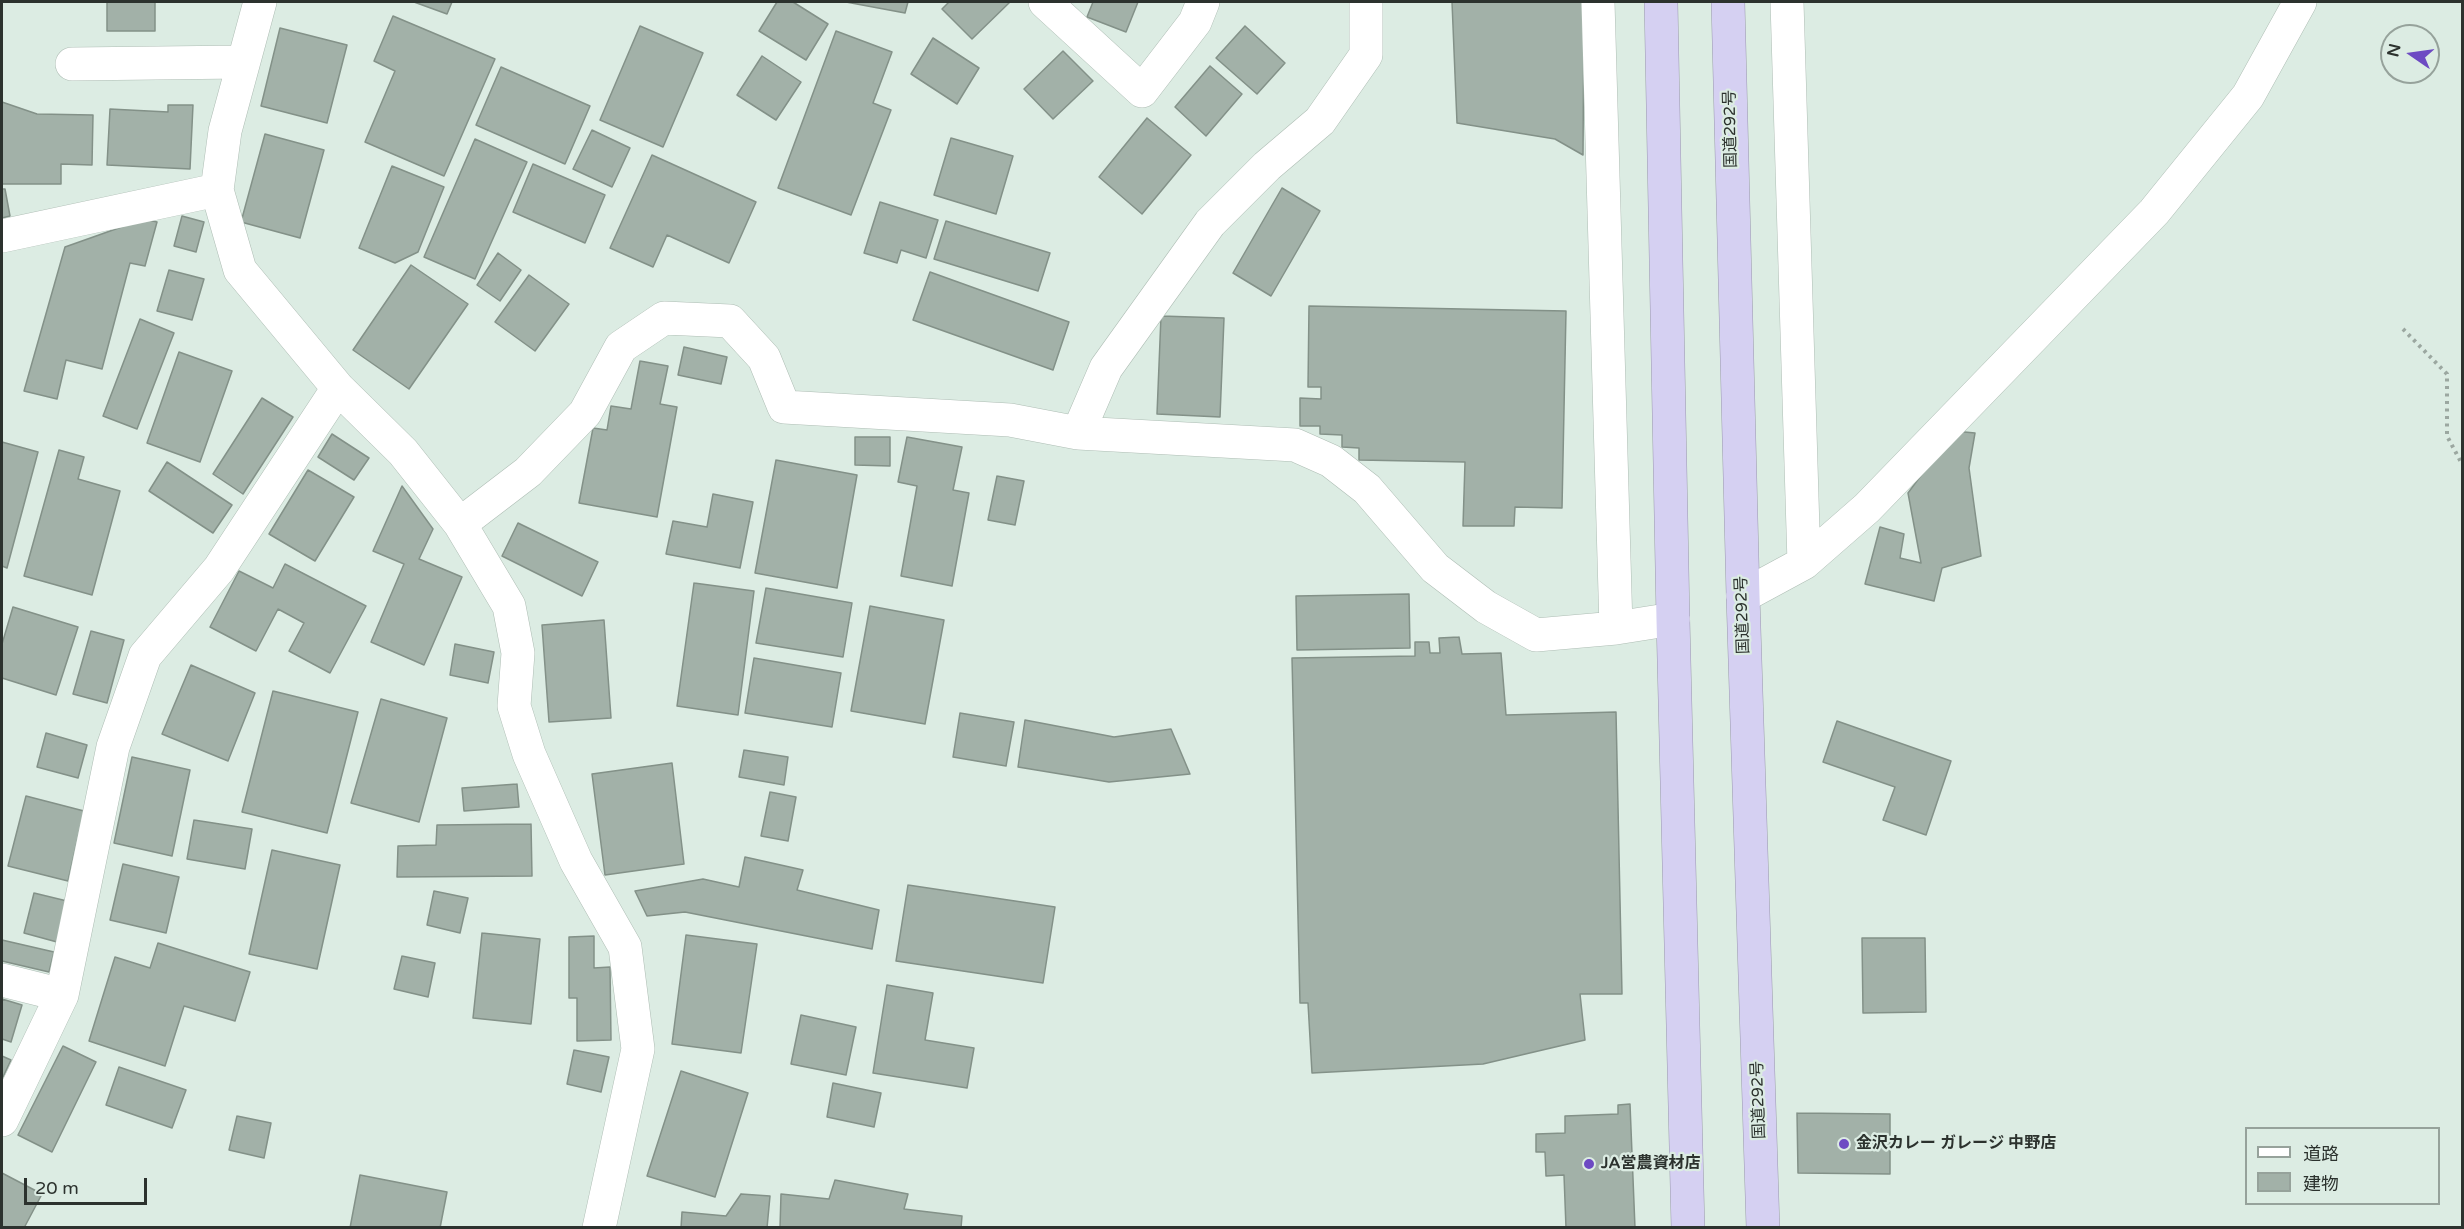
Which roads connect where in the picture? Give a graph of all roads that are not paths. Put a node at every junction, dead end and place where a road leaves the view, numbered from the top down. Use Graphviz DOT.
graph roads {
  1 [pos="260,2"];
  2 [pos="1045,2"];
  3 [pos="1203,2"];
  4 [pos="1366,2"];
  5 [pos="1598,2"];
  6 [pos="1661,2"];
  7 [pos="1728,2"];
  8 [pos="1787,2"];
  9 [pos="2300,2"];
  10 [pos="242,62"];
  11 [pos="72,64"];
  12 [pos="217,190"];
  13 [pos="2,236"];
  14 [pos="338,388"];
  15 [pos="1078,433"];
  16 [pos="460,524"];
  17 [pos="1804,563"];
  18 [pos="1743,596"];
  19 [pos="1673,619"];
  20 [pos="1616,628"];
  21 [pos="2,980"];
  22 [pos="62,995"];
  23 [pos="2,1120"];
  24 [pos="599,1227"];
  25 [pos="1688,1227"];
  26 [pos="1762,1227"];
  1 -- 10 [label="street"];
  2 -- 3 [label="street"];
  4 -- 15 [label="street"];
  5 -- 20 [label="street"];
  6 -- 19 [label="highway"];
  7 -- 18 [label="highway, 国道292号"];
  8 -- 17 [label="street"];
  9 -- 17 [label="street"];
  10 -- 11 [label="street"];
  10 -- 12 [label="street"];
  12 -- 13 [label="street"];
  12 -- 14 [label="street"];
  14 -- 16 [label="street"];
  14 -- 22 [label="street"];
  15 -- 16 [label="street"];
  15 -- 20 [label="street"];
  16 -- 24 [label="street"];
  17 -- 18 [label="street"];
  18 -- 26 [label="highway, 国道292号"];
  19 -- 20 [label="street"];
  19 -- 25 [label="highway"];
  21 -- 22 [label="street"];
  22 -- 23 [label="street"];
}
